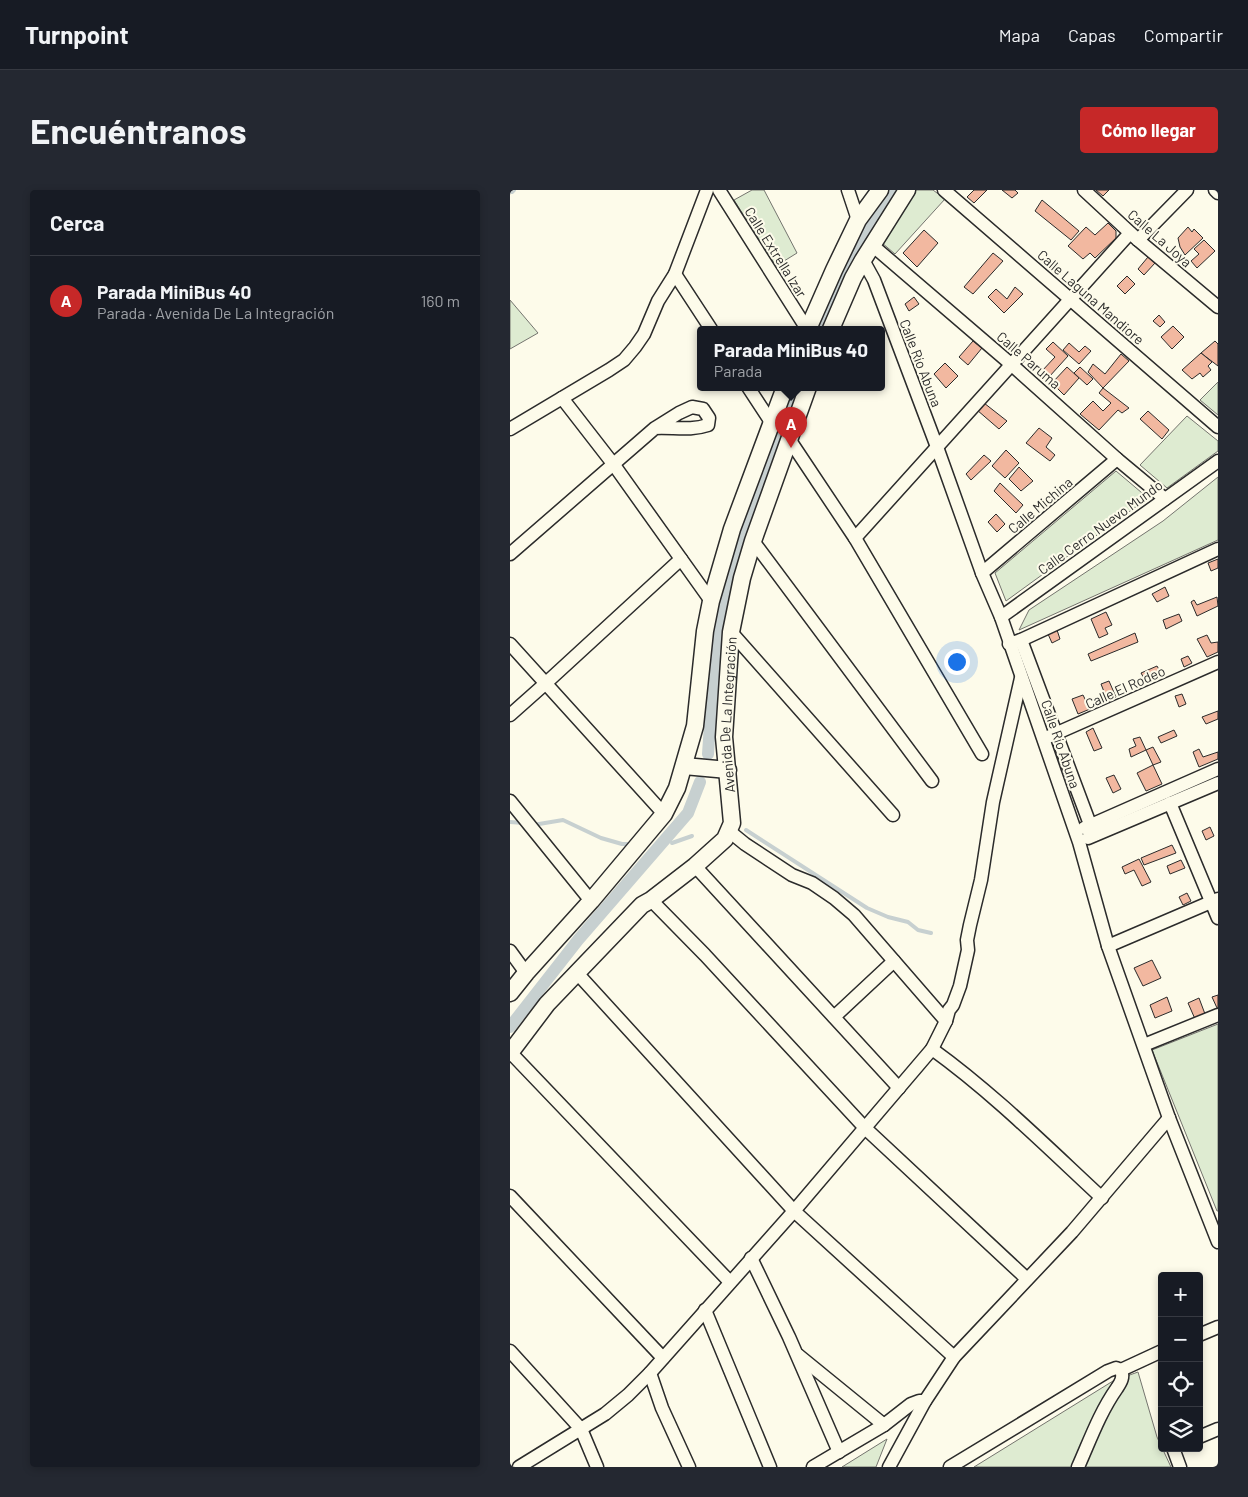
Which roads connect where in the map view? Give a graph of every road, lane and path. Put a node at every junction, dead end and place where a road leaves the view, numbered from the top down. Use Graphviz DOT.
graph roads {
  1 [pos="707,190"];
  2 [pos="719,190"];
  3 [pos="848,190"];
  4 [pos="880,190"];
  5 [pos="906,190"];
  6 [pos="944,190"];
  7 [pos="1084,190"];
  8 [pos="1187,190"];
  9 [pos="1215,190"];
  10 [pos="1218,193"];
  11 [pos="858,220"];
  12 [pos="1134,236"];
  13 [pos="872,245"];
  14 [pos="863,260"];
  15 [pos="675,274"];
  16 [pos="1071,299"];
  17 [pos="1218,307"];
  18 [pos="709,326"];
  19 [pos="805,326"];
  20 [pos="808,326"];
  21 [pos="832,326"];
  22 [pos="1012,364"];
  23 [pos="751,391"];
  24 [pos="783,391"];
  25 [pos="807,391"];
  26 [pos="562,398"];
  27 [pos="771,422"];
  28 [pos="655,428"];
  29 [pos="1218,428"];
  30 [pos="510,429"];
  31 [pos="789,439"];
  32 [pos="937,447"];
  33 [pos="1117,459"];
  34 [pos="1218,462"];
  35 [pos="614,465"];
  36 [pos="1164,499"];
  37 [pos="855,538"];
  38 [pos="753,541"];
  39 [pos="1218,549"];
  40 [pos="510,554"];
  41 [pos="681,559"];
  42 [pos="982,573"];
  43 [pos="711,601"];
  44 [pos="1001,617"];
  45 [pos="731,632"];
  46 [pos="1015,642"];
  47 [pos="510,644"];
  48 [pos="1218,662"];
  49 [pos="1021,678"];
  50 [pos="546,683"];
  51 [pos="510,715"];
  52 [pos="1056,734"];
  53 [pos="1044,739"];
  54 [pos="982,754"];
  55 [pos="684,766"];
  56 [pos="1218,769"];
  57 [pos="728,770"];
  58 [pos="932,781"];
  59 [pos="1218,783"];
  60 [pos="510,801"];
  61 [pos="1170,803"];
  62 [pos="664,814"];
  63 [pos="893,815"];
  64 [pos="1092,830"];
  65 [pos="729,831"];
  66 [pos="1077,837"];
  67 [pos="695,866"];
  68 [pos="652,900"];
  69 [pos="1215,900"];
  70 [pos="591,901"];
  71 [pos="1218,918"];
  72 [pos="1108,946"];
  73 [pos="510,951"];
  74 [pos="894,961"];
  75 [pos="526,973"];
  76 [pos="576,973"];
  77 [pos="510,993"];
  78 [pos="1218,1015"];
  79 [pos="834,1016"];
  80 [pos="946,1021"];
  81 [pos="1144,1045"];
  82 [pos="932,1049"];
  83 [pos="510,1052"];
  84 [pos="899,1088"];
  85 [pos="1170,1118"];
  86 [pos="865,1128"];
  87 [pos="510,1196"];
  88 [pos="1102,1198"];
  89 [pos="794,1211"];
  90 [pos="1214,1220"];
  91 [pos="1218,1242"];
  92 [pos="751,1258"];
  93 [pos="1027,1279"];
  94 [pos="730,1282"];
  95 [pos="705,1310"];
  96 [pos="1218,1326"];
  97 [pos="1203,1333"];
  98 [pos="510,1351"];
  99 [pos="796,1354"];
  100 [pos="1158,1354"];
  101 [pos="954,1357"];
  102 [pos="663,1358"];
  103 [pos="1121,1370"];
  104 [pos="650,1373"];
  105 [pos="925,1401"];
  106 [pos="884,1425"];
  107 [pos="580,1429"];
  108 [pos="1218,1429"];
  109 [pos="1203,1435"];
  110 [pos="839,1452"];
  111 [pos="1174,1452"];
  112 [pos="519,1467"];
  113 [pos="597,1467"];
  114 [pos="689,1467"];
  115 [pos="770,1467"];
  116 [pos="813,1467"];
  117 [pos="889,1467"];
  118 [pos="950,1467"];
  119 [pos="1078,1467"];
  120 [pos="1180,1467"];
  1 -- 15 [label="street"];
  2 -- 19 [label="street, Calle Extrella Izar"];
  3 -- 11 [label="street"];
  4 -- 11 [label="main road"];
  5 -- 13 [label="main road"];
  6 -- 16 [label="street, Calle Laguna Mandiore"];
  7 -- 12 [label="street, Calle La Joya"];
  8 -- 12 [label="street"];
  9 -- 10 [label="street"];
  11 -- 20 [label="main road"];
  12 -- 16 [label="street"];
  12 -- 17 [label="street, Calle La Joya"];
  13 -- 14 [label="main road"];
  13 -- 22 [label="street, Calle Paruma"];
  14 -- 21 [label="main road"];
  14 -- 32 [label="street, Calle Río Abuna"];
  15 -- 18 [label="street"];
  15 -- 26 [label="street"];
  16 -- 22 [label="street"];
  16 -- 29 [label="street, Calle Laguna Mandiore"];
  22 -- 32 [label="street"];
  22 -- 33 [label="street, Calle Paruma"];
  23 -- 27 [label="street"];
  24 -- 27 [label="main road, Avenida De La Integración"];
  25 -- 31 [label="main road, Avenida De La Integración"];
  26 -- 30 [label="street"];
  26 -- 35 [label="street"];
  27 -- 43 [label="main road, Avenida De La Integración"];
  28 -- 35 [label="street"];
  31 -- 37 [label="street"];
  31 -- 38 [label="main road, Avenida De La Integración"];
  32 -- 37 [label="street"];
  32 -- 42 [label="street, Calle Río Abuna"];
  33 -- 36 [label="street, Calle Paruma"];
  33 -- 42 [label="street, Calle Michina"];
  34 -- 36 [label="street, Calle Cerro Nuevo Mundo"];
  35 -- 40 [label="street"];
  35 -- 41 [label="street"];
  36 -- 44 [label="street, Calle Cerro Nuevo Mundo"];
  37 -- 54 [label="street"];
  38 -- 45 [label="main road, Avenida De La Integración"];
  38 -- 58 [label="street"];
  39 -- 46 [label="street"];
  41 -- 43 [label="street"];
  41 -- 50 [label="street"];
  42 -- 44 [label="street, Calle Río Abuna"];
  43 -- 55 [label="main road, Avenida De La Integración"];
  44 -- 46 [label="street, Calle Río Abuna"];
  45 -- 57 [label="main road, Avenida De La Integración"];
  45 -- 63 [label="street"];
  46 -- 49 [label="street, Calle Río Abuna"];
  46 -- 52 [label="street"];
  47 -- 50 [label="street"];
  48 -- 52 [label="street, Calle El Rodeo"];
  49 -- 53 [label="street, Calle Río Abuna"];
  49 -- 80 [label="street"];
  50 -- 51 [label="street"];
  50 -- 62 [label="street"];
  52 -- 53 [label="street, Calle El Rodeo"];
  52 -- 64 [label="street"];
  53 -- 66 [label="street, Calle Río Abuna"];
  55 -- 57 [label="main road"];
  55 -- 62 [label="main road, Avenida De La Integración"];
  56 -- 64 [label="street"];
  57 -- 65 [label="main road, Avenida De La Integración"];
  59 -- 61 [label="street"];
  60 -- 70 [label="street"];
  61 -- 64 [label="street"];
  61 -- 69 [label="street"];
  62 -- 70 [label="main road, Avenida De La Integración"];
  64 -- 66 [label="street"];
  65 -- 67 [label="main road"];
  65 -- 74 [label="street"];
  66 -- 72 [label="street, Calle Río Abuna"];
  67 -- 68 [label="main road"];
  67 -- 79 [label="street"];
  68 -- 76 [label="main road"];
  68 -- 86 [label="street"];
  69 -- 71 [label="street"];
  69 -- 72 [label="street"];
  70 -- 75 [label="main road, Avenida De La Integración"];
  72 -- 81 [label="street, Calle Río Abuna"];
  73 -- 75 [label="street"];
  74 -- 79 [label="street"];
  74 -- 80 [label="street"];
  75 -- 77 [label="main road, Avenida De La Integración"];
  76 -- 83 [label="main road"];
  76 -- 89 [label="street"];
  78 -- 81 [label="street"];
  79 -- 84 [label="street"];
  80 -- 82 [label="street"];
  81 -- 85 [label="street, Calle Río Abuna"];
  82 -- 84 [label="street"];
  82 -- 88 [label="street"];
  83 -- 94 [label="street"];
  84 -- 86 [label="street"];
  85 -- 88 [label="street"];
  85 -- 90 [label="street, Calle Río Abuna"];
  86 -- 89 [label="street"];
  86 -- 93 [label="street"];
  87 -- 102 [label="street"];
  88 -- 93 [label="street"];
  89 -- 92 [label="street"];
  89 -- 101 [label="street"];
  90 -- 91 [label="street, Calle Río Abuna"];
  92 -- 94 [label="street"];
  92 -- 99 [label="street"];
  93 -- 101 [label="street"];
  94 -- 95 [label="street"];
  95 -- 102 [label="street"];
  95 -- 115 [label="street"];
  96 -- 97 [label="street"];
  98 -- 107 [label="street"];
  99 -- 106 [label="street"];
  99 -- 110 [label="street"];
  100 -- 103 [label="street"];
  101 -- 105 [label="street"];
  102 -- 104 [label="street"];
  103 -- 118 [label="street"];
  103 -- 119 [label="street"];
  104 -- 107 [label="street"];
  104 -- 114 [label="street"];
  105 -- 106 [label="street"];
  105 -- 117 [label="street"];
  106 -- 110 [label="street"];
  107 -- 112 [label="street"];
  107 -- 113 [label="street"];
  108 -- 109 [label="street"];
  110 -- 116 [label="street"];
  111 -- 120 [label="street"];
}
